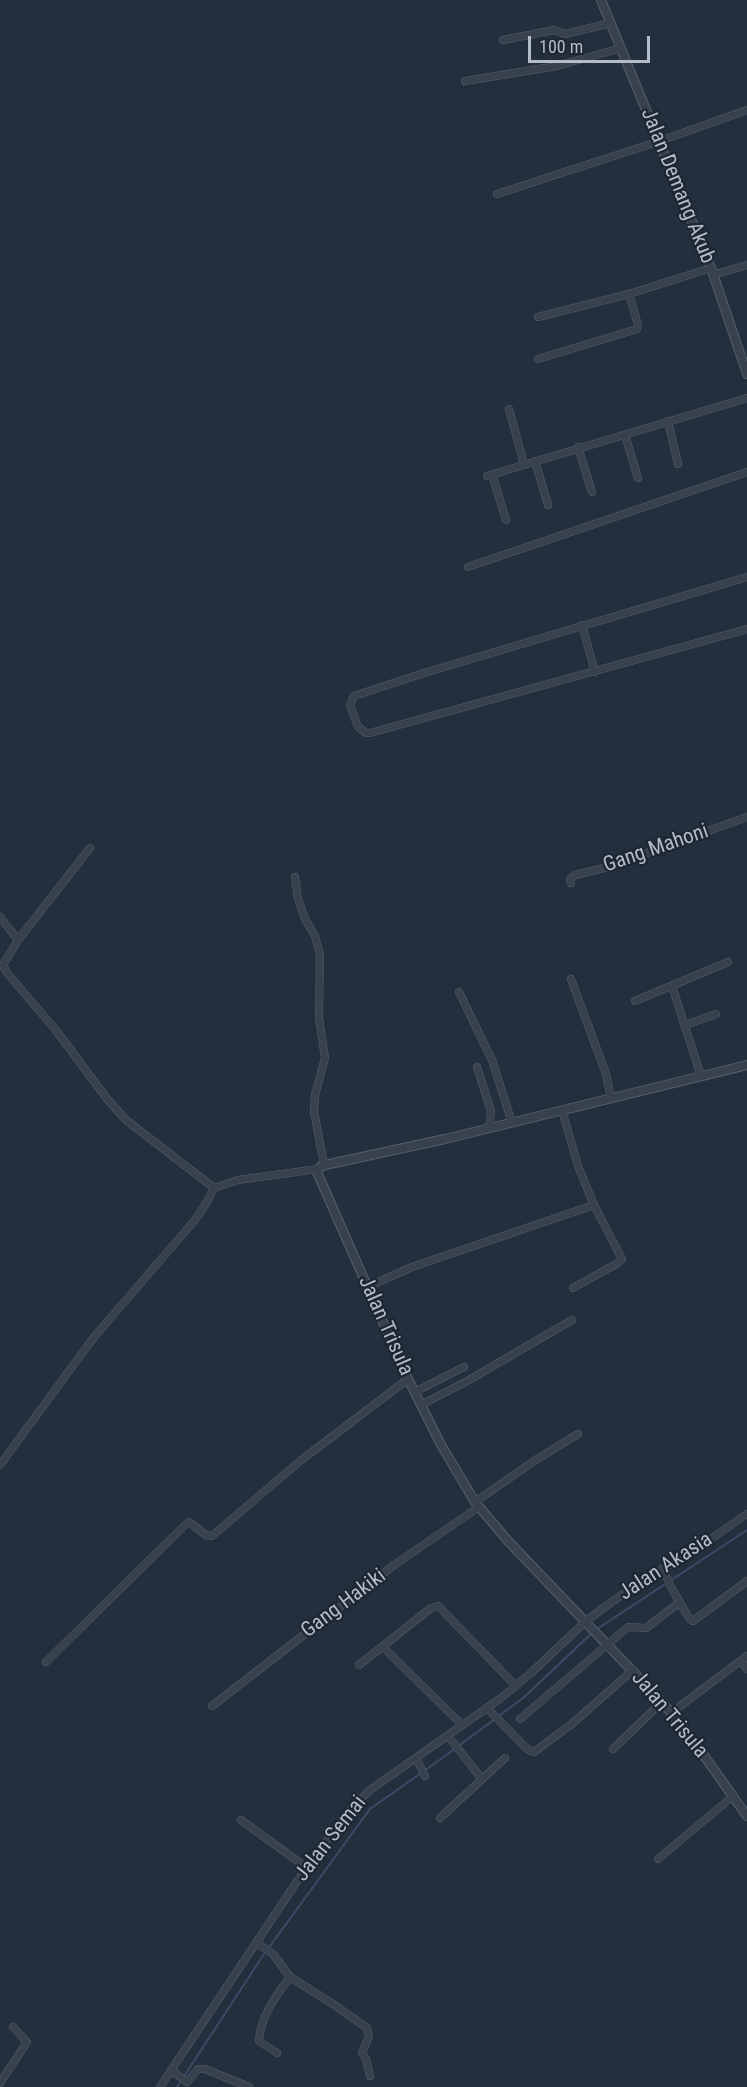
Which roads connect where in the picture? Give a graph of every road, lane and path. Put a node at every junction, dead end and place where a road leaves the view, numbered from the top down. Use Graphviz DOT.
graph roads {
  1 [pos="601,0"];
  2 [pos="611,23"];
  3 [pos="503,40"];
  4 [pos="621,48"];
  5 [pos="465,81"];
  6 [pos="747,110"];
  7 [pos="660,141"];
  8 [pos="497,194"];
  9 [pos="747,264"];
  10 [pos="712,272"];
  11 [pos="629,294"];
  12 [pos="538,317"];
  13 [pos="538,359"];
  14 [pos="747,374"];
  15 [pos="747,398"];
  16 [pos="509,409"];
  17 [pos="668,421"];
  18 [pos="625,435"];
  19 [pos="578,447"];
  20 [pos="535,461"];
  21 [pos="524,464"];
  22 [pos="678,464"];
  23 [pos="747,472"];
  24 [pos="638,478"];
  25 [pos="592,492"];
  26 [pos="548,505"];
  27 [pos="506,520"];
  28 [pos="468,567"];
  29 [pos="747,577"];
  30 [pos="582,625"];
  31 [pos="747,629"];
  32 [pos="595,672"];
  33 [pos="747,817"];
  34 [pos="90,848"];
  35 [pos="295,877"];
  36 [pos="571,883"];
  37 [pos="0,916"];
  38 [pos="16,938"];
  39 [pos="728,962"];
  40 [pos="571,980"];
  41 [pos="672,986"];
  42 [pos="459,992"];
  43 [pos="635,1001"];
  44 [pos="716,1014"];
  45 [pos="685,1024"];
  46 [pos="747,1065"];
  47 [pos="477,1067"];
  48 [pos="701,1076"];
  49 [pos="610,1099"];
  50 [pos="562,1110"];
  51 [pos="512,1123"];
  52 [pos="489,1128"];
  53 [pos="321,1167"];
  54 [pos="214,1188"];
  55 [pos="594,1205"];
  56 [pos="367,1287"];
  57 [pos="573,1288"];
  58 [pos="572,1320"];
  59 [pos="464,1367"];
  60 [pos="408,1379"];
  61 [pos="415,1392"];
  62 [pos="421,1405"];
  63 [pos="578,1434"];
  64 [pos="0,1465"];
  65 [pos="477,1505"];
  66 [pos="747,1514"];
  67 [pos="663,1569"];
  68 [pos="747,1581"];
  69 [pos="680,1602"];
  70 [pos="587,1623"];
  71 [pos="607,1644"];
  72 [pos="383,1647"];
  73 [pos="744,1658"];
  74 [pos="46,1662"];
  75 [pos="359,1665"];
  76 [pos="747,1669"];
  77 [pos="633,1670"];
  78 [pos="516,1686"];
  79 [pos="662,1702"];
  80 [pos="212,1706"];
  81 [pos="489,1710"];
  82 [pos="671,1713"];
  83 [pos="520,1719"];
  84 [pos="462,1725"];
  85 [pos="447,1736"];
  86 [pos="612,1749"];
  87 [pos="505,1758"];
  88 [pos="482,1779"];
  89 [pos="732,1797"];
  90 [pos="747,1816"];
  91 [pos="440,1818"];
  92 [pos="241,1820"];
  93 [pos="658,1859"];
  94 [pos="307,1868"];
  95 [pos="258,1943"];
  96 [pos="290,1977"];
  97 [pos="13,2028"];
  98 [pos="277,2053"];
  99 [pos="173,2072"];
  100 [pos="369,2076"];
  101 [pos="0,2083"];
  102 [pos="185,2083"];
  103 [pos="160,2087"];
  104 [pos="249,2087"];
  1 -- 2 [label="street, Jalan Demang Akub"];
  2 -- 3 [label="street"];
  2 -- 4 [label="street, Jalan Demang Akub"];
  4 -- 5 [label="street"];
  4 -- 7 [label="street, Jalan Demang Akub"];
  6 -- 7 [label="street"];
  7 -- 8 [label="street"];
  7 -- 10 [label="street, Jalan Demang Akub"];
  9 -- 10 [label="street"];
  10 -- 11 [label="street"];
  10 -- 14 [label="street, Jalan Demang Akub"];
  11 -- 12 [label="street"];
  11 -- 13 [label="street"];
  15 -- 17 [label="street"];
  16 -- 21 [label="street"];
  17 -- 18 [label="street"];
  17 -- 22 [label="street"];
  18 -- 19 [label="street"];
  18 -- 24 [label="street"];
  19 -- 20 [label="street"];
  19 -- 25 [label="street"];
  20 -- 21 [label="street"];
  20 -- 26 [label="street"];
  21 -- 27 [label="street"];
  23 -- 28 [label="street"];
  29 -- 30 [label="street"];
  30 -- 32 [label="street"];
  30 -- 32 [label="street"];
  31 -- 32 [label="street"];
  33 -- 36 [label="street, Gang Mahoni"];
  34 -- 38 [label="street"];
  35 -- 53 [label="street"];
  37 -- 38 [label="street"];
  38 -- 54 [label="street"];
  39 -- 41 [label="street"];
  40 -- 49 [label="street"];
  41 -- 43 [label="street"];
  41 -- 45 [label="street"];
  42 -- 51 [label="street"];
  44 -- 45 [label="street"];
  45 -- 48 [label="street"];
  46 -- 48 [label="street"];
  47 -- 52 [label="street"];
  48 -- 49 [label="street"];
  49 -- 50 [label="street"];
  50 -- 51 [label="street"];
  50 -- 55 [label="street"];
  51 -- 52 [label="street"];
  52 -- 53 [label="street"];
  53 -- 54 [label="street"];
  53 -- 56 [label="street, Jalan Trisula"];
  54 -- 64 [label="street"];
  55 -- 56 [label="street"];
  55 -- 57 [label="street"];
  56 -- 60 [label="street, Jalan Trisula"];
  58 -- 62 [label="street"];
  59 -- 61 [label="street"];
  60 -- 61 [label="street, Jalan Trisula"];
  60 -- 74 [label="street"];
  61 -- 62 [label="street, Jalan Trisula"];
  62 -- 65 [label="street, Jalan Trisula"];
  63 -- 65 [label="street, Gang Hakiki"];
  65 -- 70 [label="street, Jalan Trisula"];
  65 -- 80 [label="street, Gang Hakiki"];
  66 -- 67 [label="street, Jalan Akasia"];
  67 -- 69 [label="street"];
  67 -- 70 [label="street, Jalan Akasia"];
  68 -- 69 [label="street"];
  69 -- 71 [label="street"];
  70 -- 71 [label="street, Jalan Trisula"];
  70 -- 78 [label="street, Jalan Semai"];
  71 -- 77 [label="street, Jalan Trisula"];
  71 -- 83 [label="street"];
  72 -- 75 [label="street"];
  72 -- 78 [label="street"];
  72 -- 84 [label="street"];
  73 -- 76 [label="street"];
  73 -- 82 [label="street"];
  77 -- 79 [label="street, Jalan Trisula"];
  77 -- 81 [label="street"];
  78 -- 81 [label="street, Jalan Semai"];
  79 -- 82 [label="street, Jalan Trisula"];
  79 -- 86 [label="street"];
  81 -- 84 [label="street, Jalan Semai"];
  82 -- 89 [label="street, Jalan Trisula"];
  84 -- 85 [label="street, Jalan Semai"];
  85 -- 88 [label="street"];
  85 -- 94 [label="street, Jalan Semai"];
  87 -- 88 [label="street"];
  88 -- 91 [label="street"];
  89 -- 90 [label="street, Jalan Trisula"];
  89 -- 93 [label="street"];
  92 -- 94 [label="street"];
  94 -- 95 [label="street, Jalan Semai"];
  95 -- 96 [label="street"];
  95 -- 99 [label="street, Jalan Semai"];
  96 -- 98 [label="street"];
  96 -- 100 [label="street"];
  97 -- 101 [label="street"];
  99 -- 102 [label="street"];
  99 -- 103 [label="street, Jalan Semai"];
  102 -- 104 [label="street"];
}
